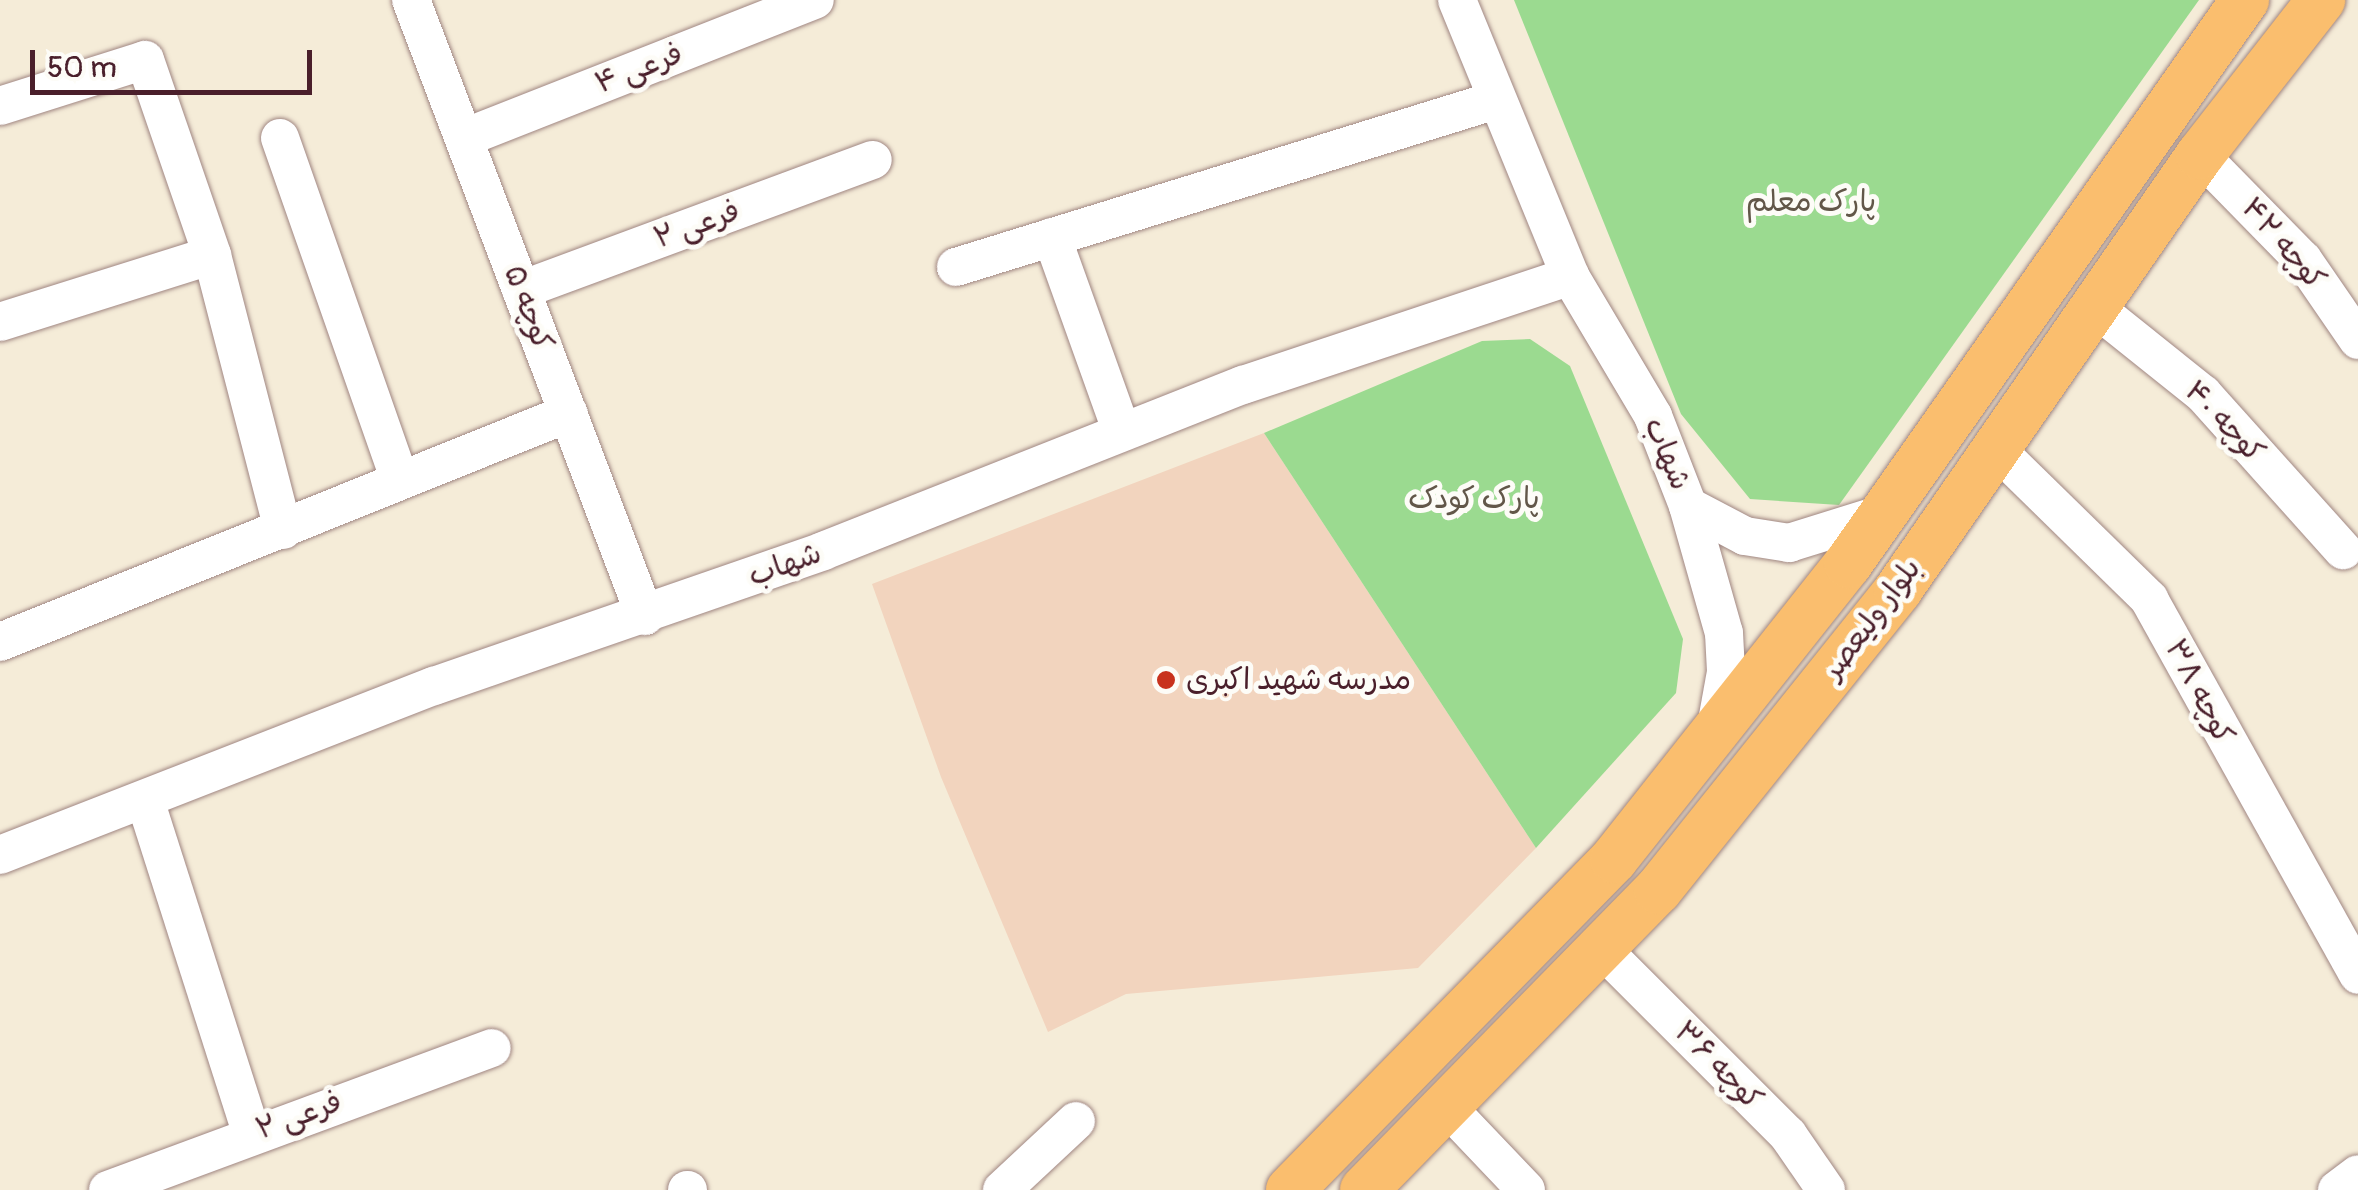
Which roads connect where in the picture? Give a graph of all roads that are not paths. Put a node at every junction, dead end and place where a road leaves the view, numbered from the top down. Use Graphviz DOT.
graph roads {
  1 [pos="411,0"];
  2 [pos="1457,0"];
  3 [pos="2244,0"];
  4 [pos="2322,0"];
  5 [pos="805,2"];
  6 [pos="1496,100"];
  7 [pos="0,106"];
  8 [pos="280,138"];
  9 [pos="464,138"];
  10 [pos="2200,155"];
  11 [pos="873,160"];
  12 [pos="1052,237"];
  13 [pos="212,254"];
  14 [pos="956,267"];
  15 [pos="1570,276"];
  16 [pos="521,290"];
  17 [pos="2093,306"];
  18 [pos="0,322"];
  19 [pos="2358,340"];
  20 [pos="568,413"];
  21 [pos="1122,432"];
  22 [pos="1993,446"];
  23 [pos="399,476"];
  24 [pos="1688,506"];
  25 [pos="1882,514"];
  26 [pos="283,530"];
  27 [pos="2343,550"];
  28 [pos="645,616"];
  29 [pos="0,642"];
  30 [pos="1716,727"];
  31 [pos="145,800"];
  32 [pos="0,855"];
  33 [pos="1602,948"];
  34 [pos="2358,974"];
  35 [pos="492,1048"];
  36 [pos="1448,1108"];
  37 [pos="1076,1121"];
  38 [pos="251,1133"];
  39 [pos="2358,1174"];
  40 [pos="108,1190"];
  41 [pos="1002,1190"];
  42 [pos="1290,1190"];
  43 [pos="1364,1190"];
  44 [pos="1526,1190"];
  45 [pos="1826,1190"];
  46 [pos="2337,1190"];
  1 -- 9 [label="street, کوچه ۵"];
  2 -- 6 [label="street, شهاب"];
  3 -- 25 [label="main road, بلوار ولیعصر"];
  4 -- 10 [label="main road, بلوار ولیعصر"];
  5 -- 9 [label="street, فرعی ۴"];
  6 -- 12 [label="street"];
  6 -- 15 [label="street, شهاب"];
  7 -- 13 [label="street"];
  8 -- 23 [label="street"];
  9 -- 16 [label="street, کوچه ۵"];
  10 -- 17 [label="main road, بلوار ولیعصر"];
  10 -- 19 [label="street, کوچه ۴۲"];
  11 -- 16 [label="street, فرعی ۲"];
  12 -- 14 [label="street"];
  12 -- 21 [label="street"];
  13 -- 18 [label="street"];
  13 -- 26 [label="street"];
  15 -- 21 [label="street, شهاب"];
  15 -- 24 [label="street, شهاب"];
  16 -- 20 [label="street, کوچه ۵"];
  17 -- 22 [label="main road, بلوار ولیعصر"];
  17 -- 27 [label="street, کوچه ۴۰"];
  20 -- 23 [label="street"];
  20 -- 28 [label="street, کوچه ۵"];
  21 -- 28 [label="street, شهاب"];
  22 -- 33 [label="main road, بلوار ولیعصر"];
  22 -- 34 [label="street, کوچه ۳۸"];
  23 -- 26 [label="street"];
  24 -- 25 [label="street, شهاب"];
  24 -- 30 [label="street"];
  25 -- 30 [label="main road, بلوار ولیعصر"];
  26 -- 29 [label="street"];
  28 -- 31 [label="street, شهاب"];
  30 -- 42 [label="main road, بلوار ولیعصر"];
  31 -- 32 [label="street, شهاب"];
  31 -- 38 [label="street"];
  33 -- 36 [label="main road, بلوار ولیعصر"];
  33 -- 45 [label="street, ۳۶ کوچه"];
  35 -- 38 [label="street, فرعی ۲"];
  36 -- 43 [label="main road, بلوار ولیعصر"];
  36 -- 44 [label="street"];
  37 -- 41 [label="street"];
  38 -- 40 [label="street, فرعی ۲"];
  39 -- 46 [label="street"];
}
